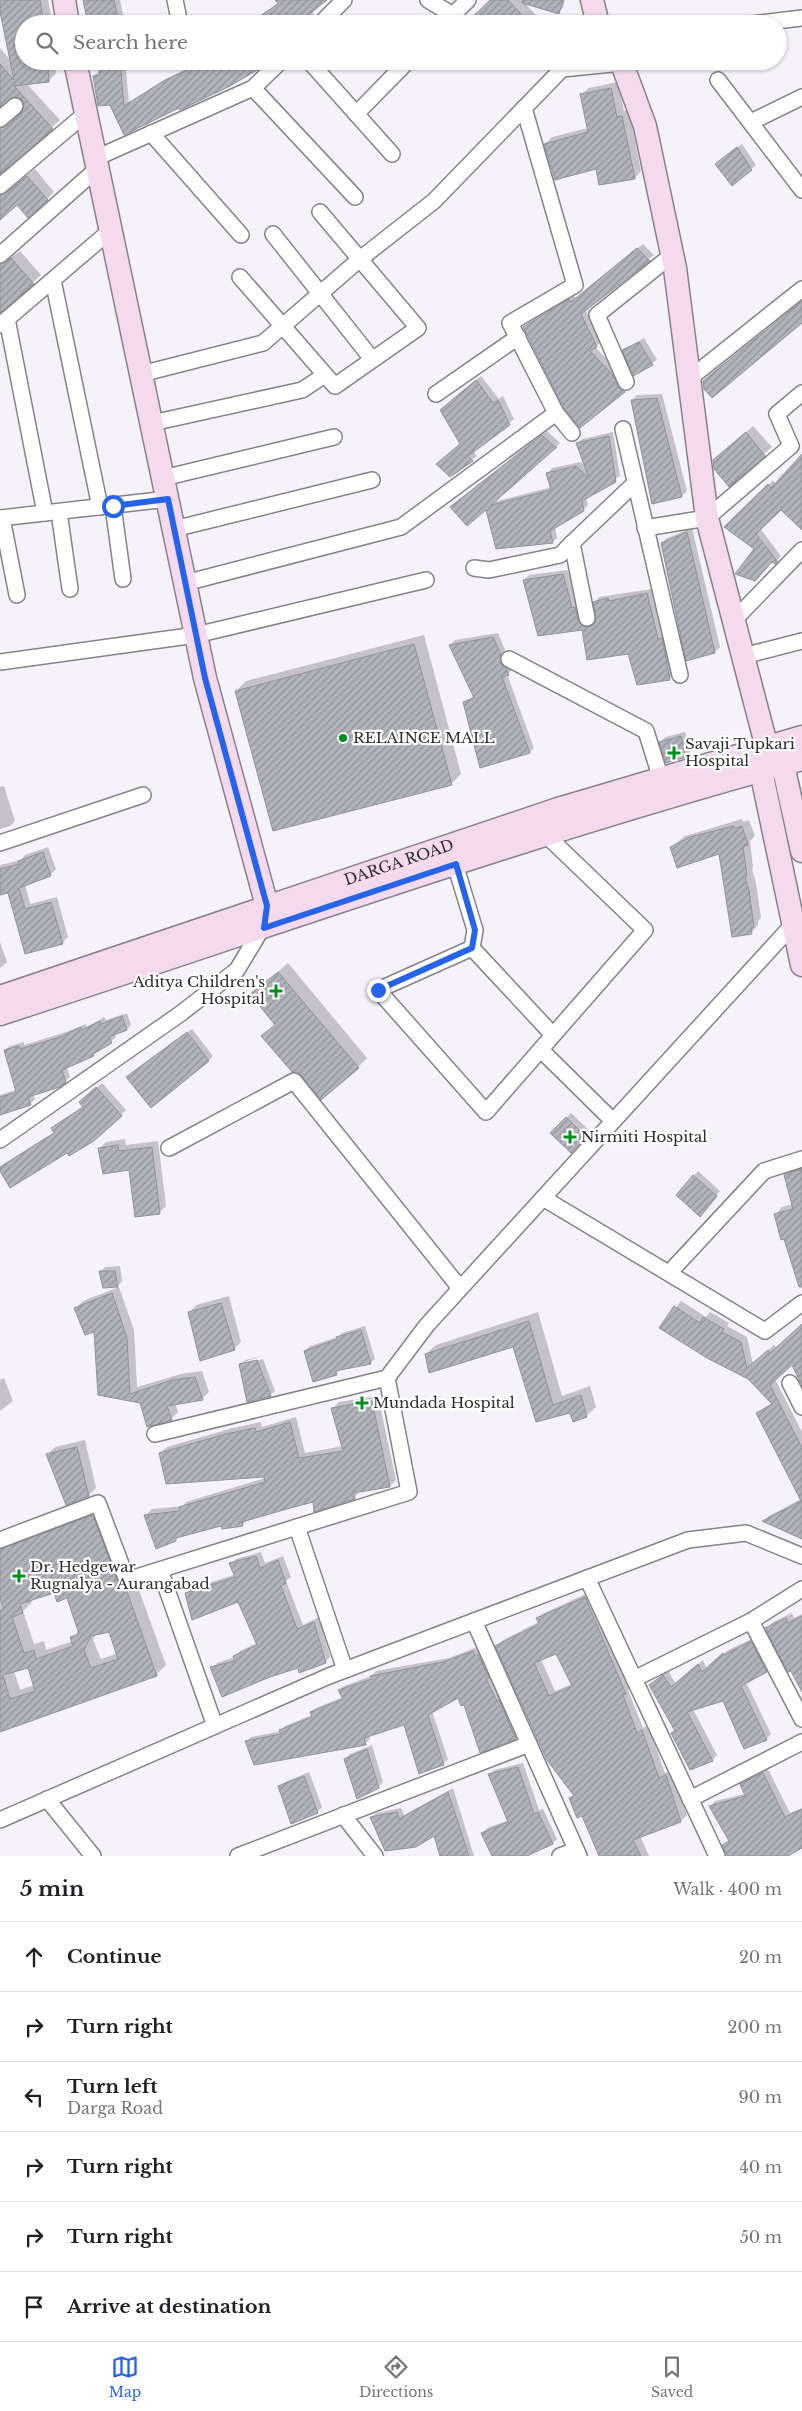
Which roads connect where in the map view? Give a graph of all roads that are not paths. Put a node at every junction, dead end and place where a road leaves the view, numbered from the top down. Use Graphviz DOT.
graph roads {
  1 [pos="64,0"];
  2 [pos="175,0"];
  3 [pos="344,0"];
  4 [pos="428,0"];
  5 [pos="468,0"];
  6 [pos="592,0"];
  7 [pos="66,15"];
  8 [pos="178,15"];
  9 [pos="329,15"];
  10 [pos="445,15"];
  11 [pos="453,15"];
  12 [pos="596,15"];
  13 [pos="802,18"];
  14 [pos="787,20"];
  15 [pos="77,70"];
  16 [pos="272,70"];
  17 [pos="318,70"];
  18 [pos="399,70"];
  19 [pos="561,70"];
  20 [pos="625,70"];
  21 [pos="718,80"];
  22 [pos="253,88"];
  23 [pos="802,97"];
  24 [pos="15,106"];
  25 [pos="524,108"];
  26 [pos="85,114"];
  27 [pos="356,114"];
  28 [pos="0,119"];
  29 [pos="751,122"];
  30 [pos="152,133"];
  31 [pos="392,154"];
  32 [pos="97,163"];
  33 [pos="0,186"];
  34 [pos="802,190"];
  35 [pos="355,197"];
  36 [pos="320,212"];
  37 [pos="112,230"];
  38 [pos="273,234"];
  39 [pos="241,235"];
  40 [pos="0,255"];
  41 [pos="672,255"];
  42 [pos="360,259"];
  43 [pos="240,277"];
  44 [pos="53,280"];
  45 [pos="802,289"];
  46 [pos="321,293"];
  47 [pos="4,322"];
  48 [pos="284,325"];
  49 [pos="518,337"];
  50 [pos="372,359"];
  51 [pos="142,374"];
  52 [pos="325,375"];
  53 [pos="689,379"];
  54 [pos="626,382"];
  55 [pos="802,393"];
  56 [pos="436,394"];
  57 [pos="556,413"];
  58 [pos="152,423"];
  59 [pos="623,429"];
  60 [pos="572,432"];
  61 [pos="334,437"];
  62 [pos="372,480"];
  63 [pos="634,484"];
  64 [pos="165,489"];
  65 [pos="107,506"];
  66 [pos="52,512"];
  67 [pos="1,518"];
  68 [pos="707,518"];
  69 [pos="645,528"];
  70 [pos="174,529"];
  71 [pos="572,543"];
  72 [pos="802,550"];
  73 [pos="474,568"];
  74 [pos="122,580"];
  75 [pos="426,580"];
  76 [pos="185,583"];
  77 [pos="70,589"];
  78 [pos="17,596"];
  79 [pos="587,618"];
  80 [pos="734,620"];
  81 [pos="196,635"];
  82 [pos="802,641"];
  83 [pos="743,656"];
  84 [pos="509,659"];
  85 [pos="0,662"];
  86 [pos="680,675"];
  87 [pos="802,737"];
  88 [pos="767,748"];
  89 [pos="792,762"];
  90 [pos="762,771"];
  91 [pos="661,779"];
  92 [pos="143,795"];
  93 [pos="542,826"];
  94 [pos="0,843"];
  95 [pos="802,852"];
  96 [pos="456,864"];
  97 [pos="265,917"];
  98 [pos="798,920"];
  99 [pos="472,948"];
  100 [pos="802,965"];
  101 [pos="0,996"];
  102 [pos="0,1014"];
  103 [pos="553,1035"];
  104 [pos="541,1050"];
  105 [pos="613,1121"];
  106 [pos="0,1140"];
  107 [pos="169,1148"];
  108 [pos="802,1158"];
  109 [pos="543,1198"];
  110 [pos="669,1274"];
  111 [pos="460,1288"];
  112 [pos="802,1303"];
  113 [pos="387,1378"];
  114 [pos="790,1383"];
  115 [pos="802,1407"];
  116 [pos="155,1434"];
  117 [pos="296,1527"];
  118 [pos="0,1540"];
  119 [pos="802,1556"];
  120 [pos="160,1570"];
  121 [pos="587,1578"];
  122 [pos="802,1589"];
  123 [pos="474,1621"];
  124 [pos="751,1621"];
  125 [pos="345,1670"];
  126 [pos="634,1679"];
  127 [pos="802,1718"];
  128 [pos="215,1726"];
  129 [pos="802,1742"];
  130 [pos="529,1744"];
  131 [pos="47,1799"];
  132 [pos="690,1799"];
  133 [pos="343,1816"];
  134 [pos="0,1820"];
  135 [pos="578,1853"];
  136 [pos="93,1856"];
  137 [pos="238,1856"];
  138 [pos="375,1856"];
  139 [pos="560,1856"];
  140 [pos="716,1856"];
  1 -- 7 [label="street"];
  2 -- 8 [label="street"];
  3 -- 9 [label="street"];
  4 -- 10 [label="street"];
  5 -- 11 [label="street"];
  6 -- 12 [label="street"];
  13 -- 14 [label="street"];
  15 -- 26 [label="street"];
  16 -- 22 [label="street"];
  17 -- 27 [label="street"];
  18 -- 27 [label="street"];
  19 -- 25 [label="street"];
  20 -- 41 [label="street"];
  21 -- 29 [label="street"];
  22 -- 30 [label="street"];
  22 -- 35 [label="street"];
  23 -- 29 [label="street"];
  24 -- 28 [label="street"];
  25 -- 42 [label="street"];
  25 -- 49 [label="street"];
  26 -- 32 [label="street"];
  26 -- 33 [label="street"];
  27 -- 31 [label="street"];
  29 -- 34 [label="street"];
  30 -- 32 [label="street"];
  30 -- 39 [label="street"];
  32 -- 37 [label="street"];
  32 -- 40 [label="street"];
  36 -- 42 [label="street"];
  37 -- 44 [label="street"];
  37 -- 51 [label="street"];
  38 -- 46 [label="street"];
  41 -- 53 [label="street"];
  41 -- 54 [label="street"];
  42 -- 46 [label="street"];
  42 -- 50 [label="street"];
  43 -- 48 [label="street"];
  44 -- 47 [label="street"];
  44 -- 65 [label="street"];
  45 -- 53 [label="street"];
  46 -- 48 [label="street"];
  46 -- 50 [label="street"];
  47 -- 66 [label="street"];
  48 -- 51 [label="street"];
  48 -- 52 [label="street"];
  49 -- 56 [label="street"];
  49 -- 57 [label="street"];
  50 -- 52 [label="street"];
  51 -- 58 [label="street"];
  52 -- 58 [label="street"];
  53 -- 68 [label="street"];
  55 -- 68 [label="street"];
  57 -- 60 [label="street"];
  57 -- 76 [label="street"];
  58 -- 64 [label="street"];
  59 -- 63 [label="street"];
  61 -- 64 [label="street"];
  62 -- 70 [label="street"];
  63 -- 69 [label="street"];
  63 -- 71 [label="street"];
  64 -- 65 [label="street"];
  64 -- 70 [label="street"];
  65 -- 66 [label="street"];
  65 -- 74 [label="street"];
  66 -- 67 [label="street"];
  66 -- 77 [label="street"];
  67 -- 78 [label="street"];
  68 -- 69 [label="street"];
  68 -- 80 [label="street"];
  69 -- 86 [label="street"];
  70 -- 76 [label="street"];
  71 -- 73 [label="street"];
  71 -- 79 [label="street"];
  72 -- 80 [label="street"];
  75 -- 81 [label="street"];
  76 -- 81 [label="street"];
  80 -- 83 [label="street"];
  81 -- 85 [label="street"];
  81 -- 97 [label="street"];
  82 -- 83 [label="street"];
  83 -- 88 [label="street"];
  84 -- 91 [label="street"];
  87 -- 88 [label="street, DARGA ROAD"];
  88 -- 89 [label="street"];
  88 -- 90 [label="street"];
  88 -- 91 [label="street, DARGA ROAD"];
  89 -- 90 [label="street, DARGA ROAD"];
  89 -- 95 [label="street"];
  90 -- 93 [label="street, DARGA ROAD"];
  90 -- 98 [label="street"];
  91 -- 93 [label="street, DARGA ROAD"];
  92 -- 94 [label="street"];
  93 -- 96 [label="street, DARGA ROAD"];
  93 -- 97 [label="street, DARGA ROAD"];
  93 -- 103 [label="street"];
  96 -- 97 [label="street, DARGA ROAD"];
  96 -- 99 [label="street"];
  97 -- 101 [label="street, DARGA ROAD"];
  97 -- 102 [label="street, DARGA ROAD"];
  97 -- 106 [label="street"];
  98 -- 100 [label="street"];
  98 -- 105 [label="street"];
  99 -- 103 [label="street"];
  99 -- 104 [label="street"];
  103 -- 104 [label="street"];
  104 -- 105 [label="street"];
  105 -- 109 [label="street"];
  107 -- 111 [label="street"];
  108 -- 110 [label="street"];
  109 -- 110 [label="street"];
  109 -- 111 [label="street"];
  110 -- 112 [label="street"];
  111 -- 113 [label="street"];
  113 -- 116 [label="street"];
  113 -- 117 [label="street"];
  114 -- 115 [label="street"];
  117 -- 120 [label="street"];
  117 -- 125 [label="street"];
  118 -- 120 [label="street"];
  119 -- 121 [label="street"];
  120 -- 128 [label="street"];
  121 -- 123 [label="street"];
  121 -- 126 [label="street"];
  122 -- 124 [label="street"];
  123 -- 125 [label="street"];
  123 -- 130 [label="street"];
  124 -- 126 [label="street"];
  124 -- 127 [label="street"];
  125 -- 128 [label="street"];
  126 -- 132 [label="street"];
  128 -- 131 [label="street"];
  129 -- 132 [label="street"];
  130 -- 133 [label="street"];
  130 -- 135 [label="street"];
  131 -- 134 [label="street"];
  131 -- 136 [label="street"];
  132 -- 140 [label="street"];
  133 -- 137 [label="street"];
  133 -- 138 [label="street"];
  135 -- 139 [label="street"];
}
